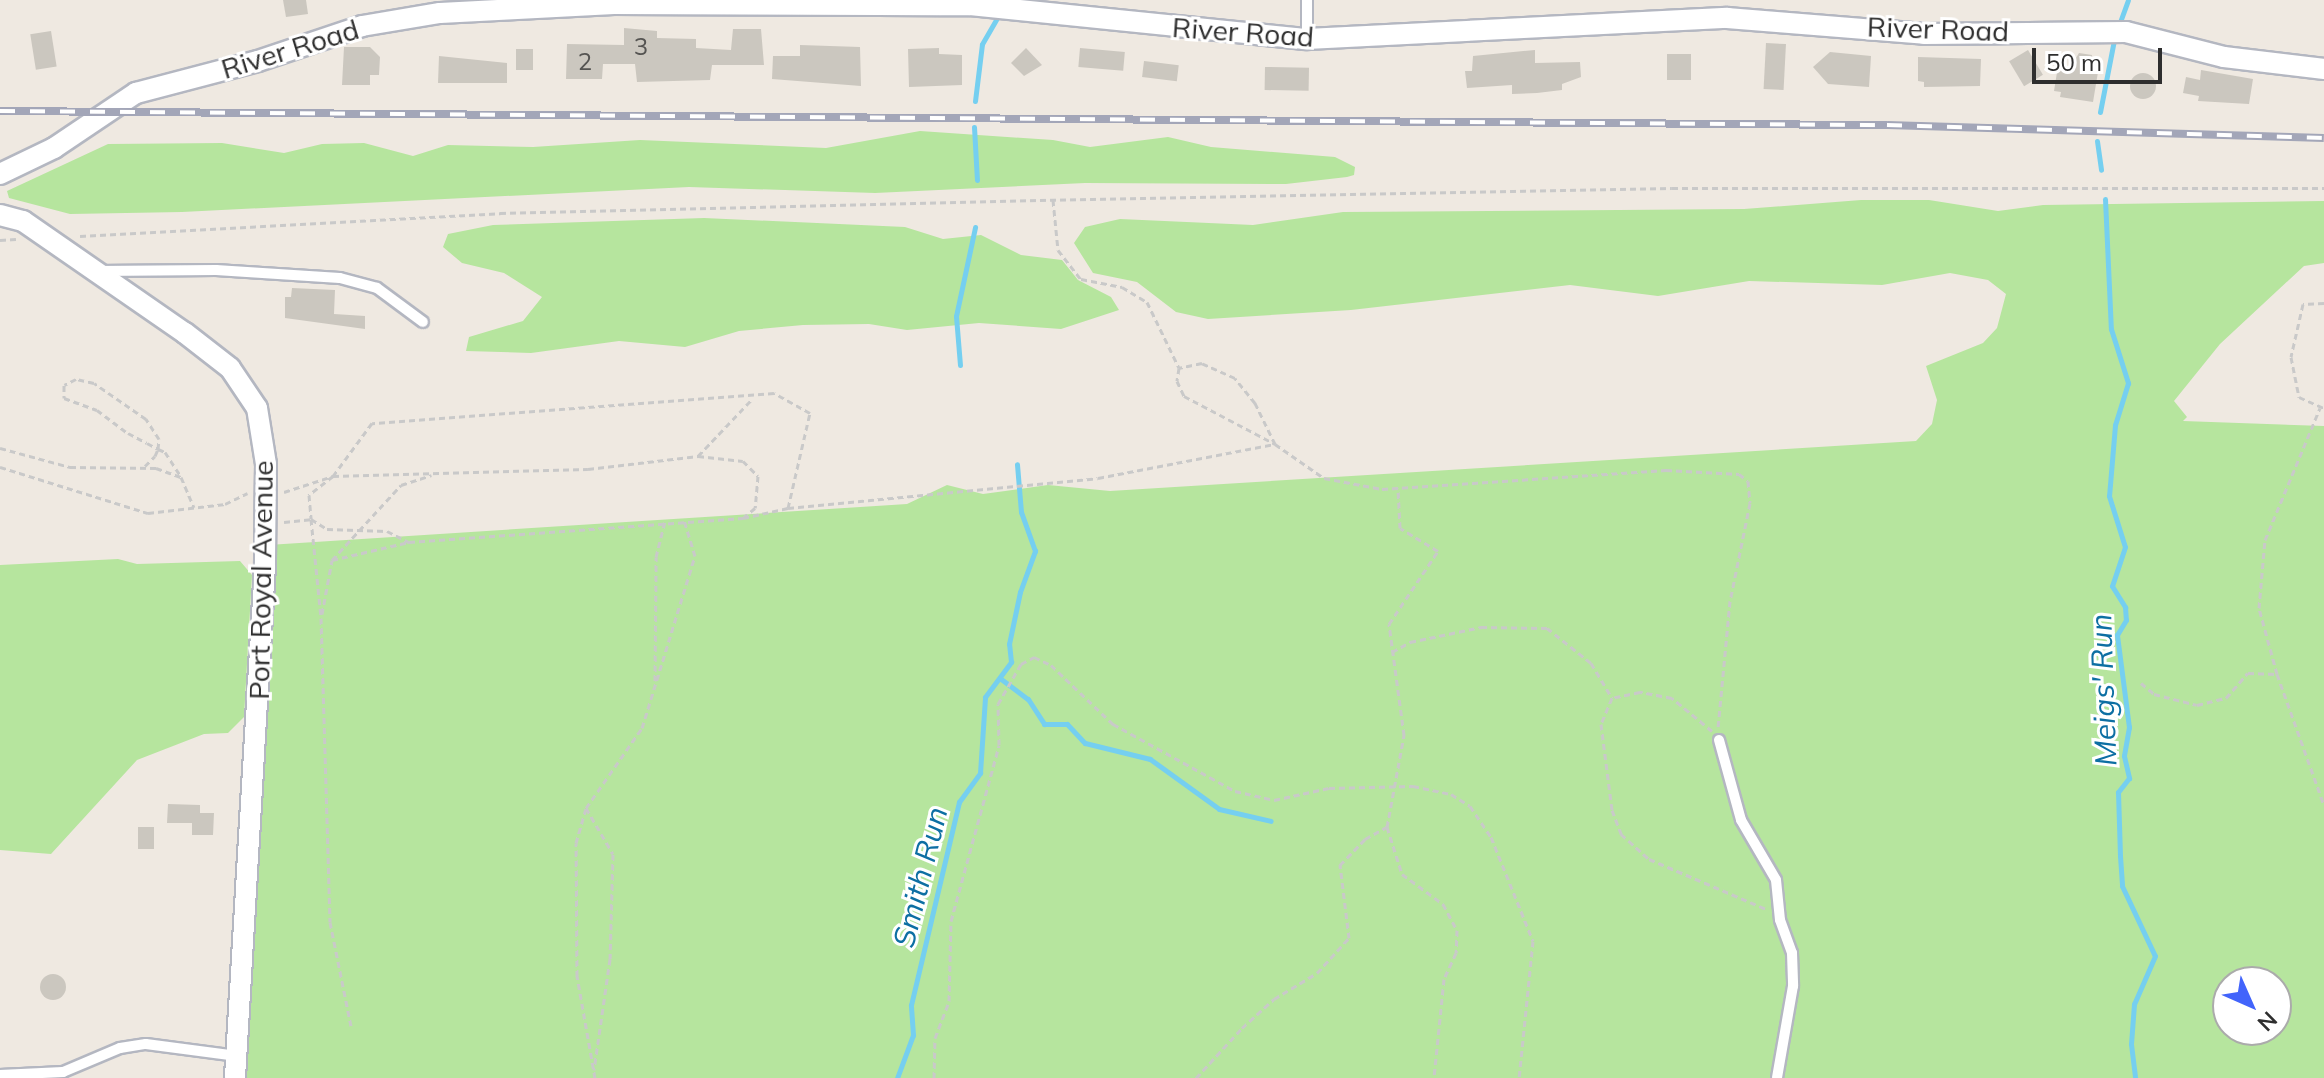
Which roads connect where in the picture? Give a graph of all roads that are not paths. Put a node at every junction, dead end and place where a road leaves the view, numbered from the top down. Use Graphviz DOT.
graph roads {
  1 [pos="1307,0"];
  2 [pos="1307,39"];
  3 [pos="2324,69"];
  4 [pos="0,174"];
  5 [pos="0,215"];
  6 [pos="96,271"];
  7 [pos="423,322"];
  8 [pos="1719,740"];
  9 [pos="237,1056"];
  10 [pos="0,1075"];
  11 [pos="235,1078"];
  12 [pos="1777,1078"];
  1 -- 2 [label="lane"];
  2 -- 3 [label="street, River Road"];
  2 -- 4 [label="street, River Road"];
  5 -- 6 [label="street, Port Royal Avenue"];
  6 -- 7 [label="lane"];
  6 -- 9 [label="street, Port Royal Avenue"];
  8 -- 12 [label="lane"];
  9 -- 10 [label="lane"];
  9 -- 11 [label="street, Port Royal Avenue"];
}
